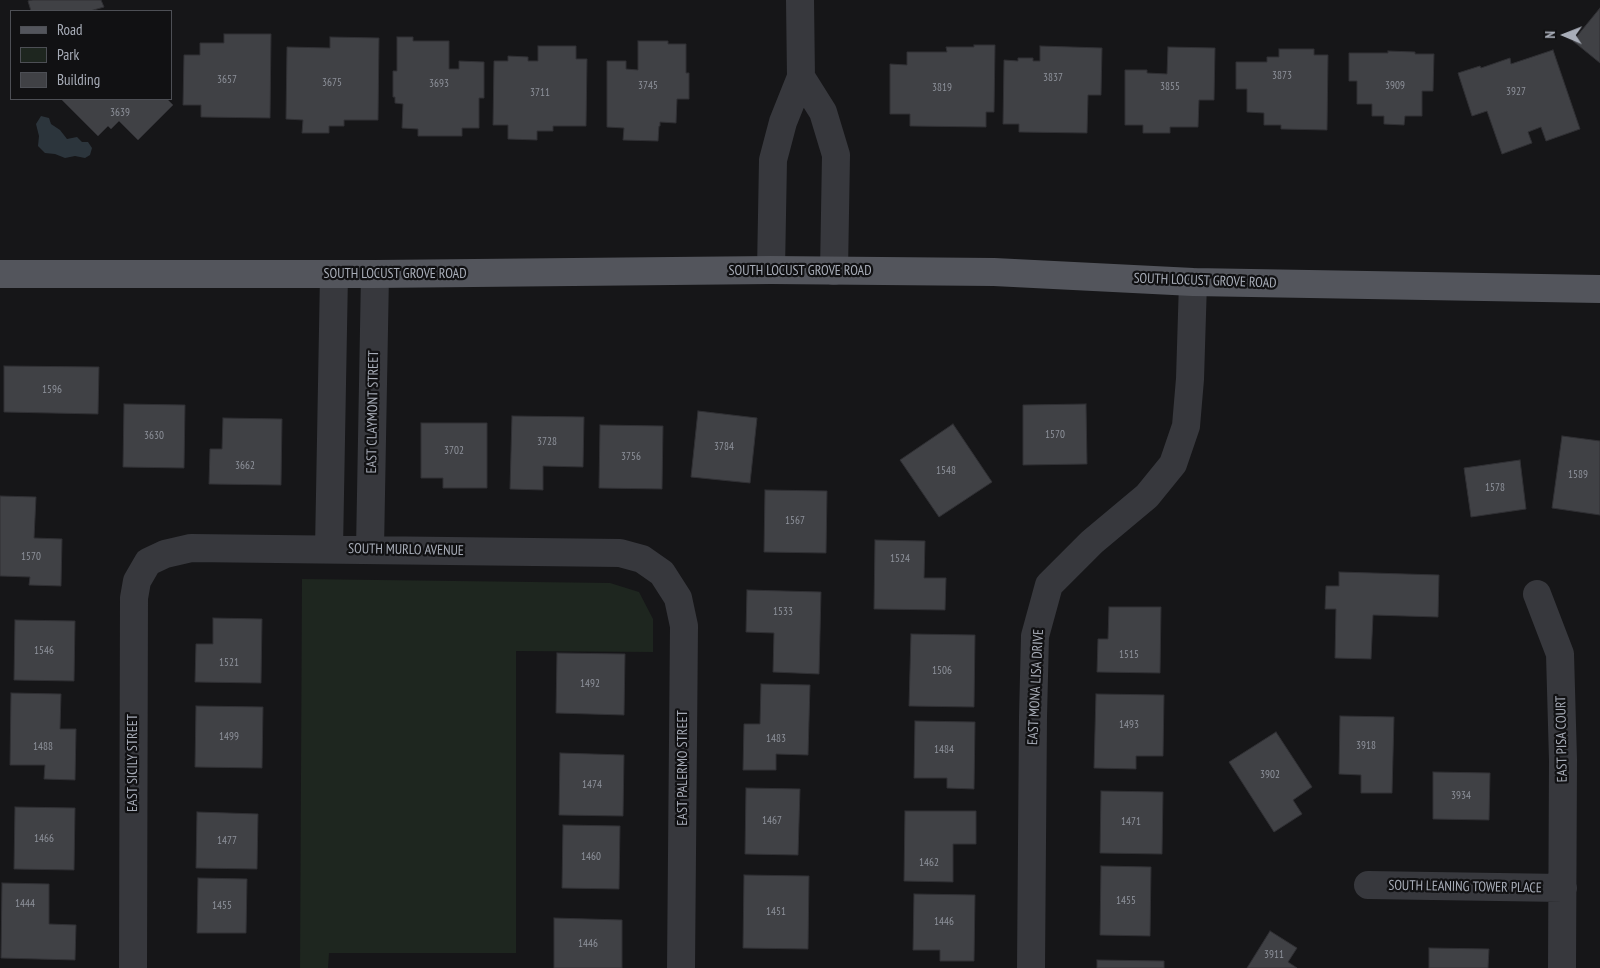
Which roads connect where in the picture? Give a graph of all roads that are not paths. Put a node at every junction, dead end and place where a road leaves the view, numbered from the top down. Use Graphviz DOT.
graph roads {
  1 [pos="800,0"];
  2 [pos="801,77"];
  3 [pos="771,270"];
  4 [pos="834,271"];
  5 [pos="0,274"];
  6 [pos="334,274"];
  7 [pos="375,274"];
  8 [pos="1193,282"];
  9 [pos="1600,289"];
  10 [pos="329,549"];
  11 [pos="370,549"];
  12 [pos="148,562"];
  13 [pos="662,573"];
  14 [pos="1537,594"];
  15 [pos="1368,885"];
  16 [pos="1562,888"];
  17 [pos="133,968"];
  18 [pos="681,968"];
  19 [pos="1031,968"];
  20 [pos="1562,968"];
  1 -- 2 [label="street"];
  2 -- 3 [label="street"];
  2 -- 4 [label="street"];
  3 -- 4 [label="main road, SOUTH LOCUST GROVE ROAD"];
  3 -- 7 [label="main road, SOUTH LOCUST GROVE ROAD"];
  4 -- 8 [label="main road, SOUTH LOCUST GROVE ROAD"];
  5 -- 6 [label="main road, SOUTH LOCUST GROVE ROAD"];
  6 -- 7 [label="main road, SOUTH LOCUST GROVE ROAD"];
  6 -- 10 [label="street"];
  7 -- 11 [label="street, EAST CLAYMONT STREET"];
  8 -- 9 [label="main road, SOUTH LOCUST GROVE ROAD"];
  8 -- 19 [label="street, EAST MONA LISA DRIVE"];
  10 -- 11 [label="street, SOUTH MURLO AVENUE"];
  10 -- 12 [label="street, SOUTH MURLO AVENUE"];
  11 -- 13 [label="street, SOUTH MURLO AVENUE"];
  12 -- 17 [label="street, EAST SICILY STREET"];
  13 -- 18 [label="street, EAST PALERMO STREET"];
  14 -- 16 [label="street, EAST PISA COURT"];
  15 -- 16 [label="street, SOUTH LEANING TOWER PLACE"];
  16 -- 20 [label="street, EAST PISA COURT"];
}
